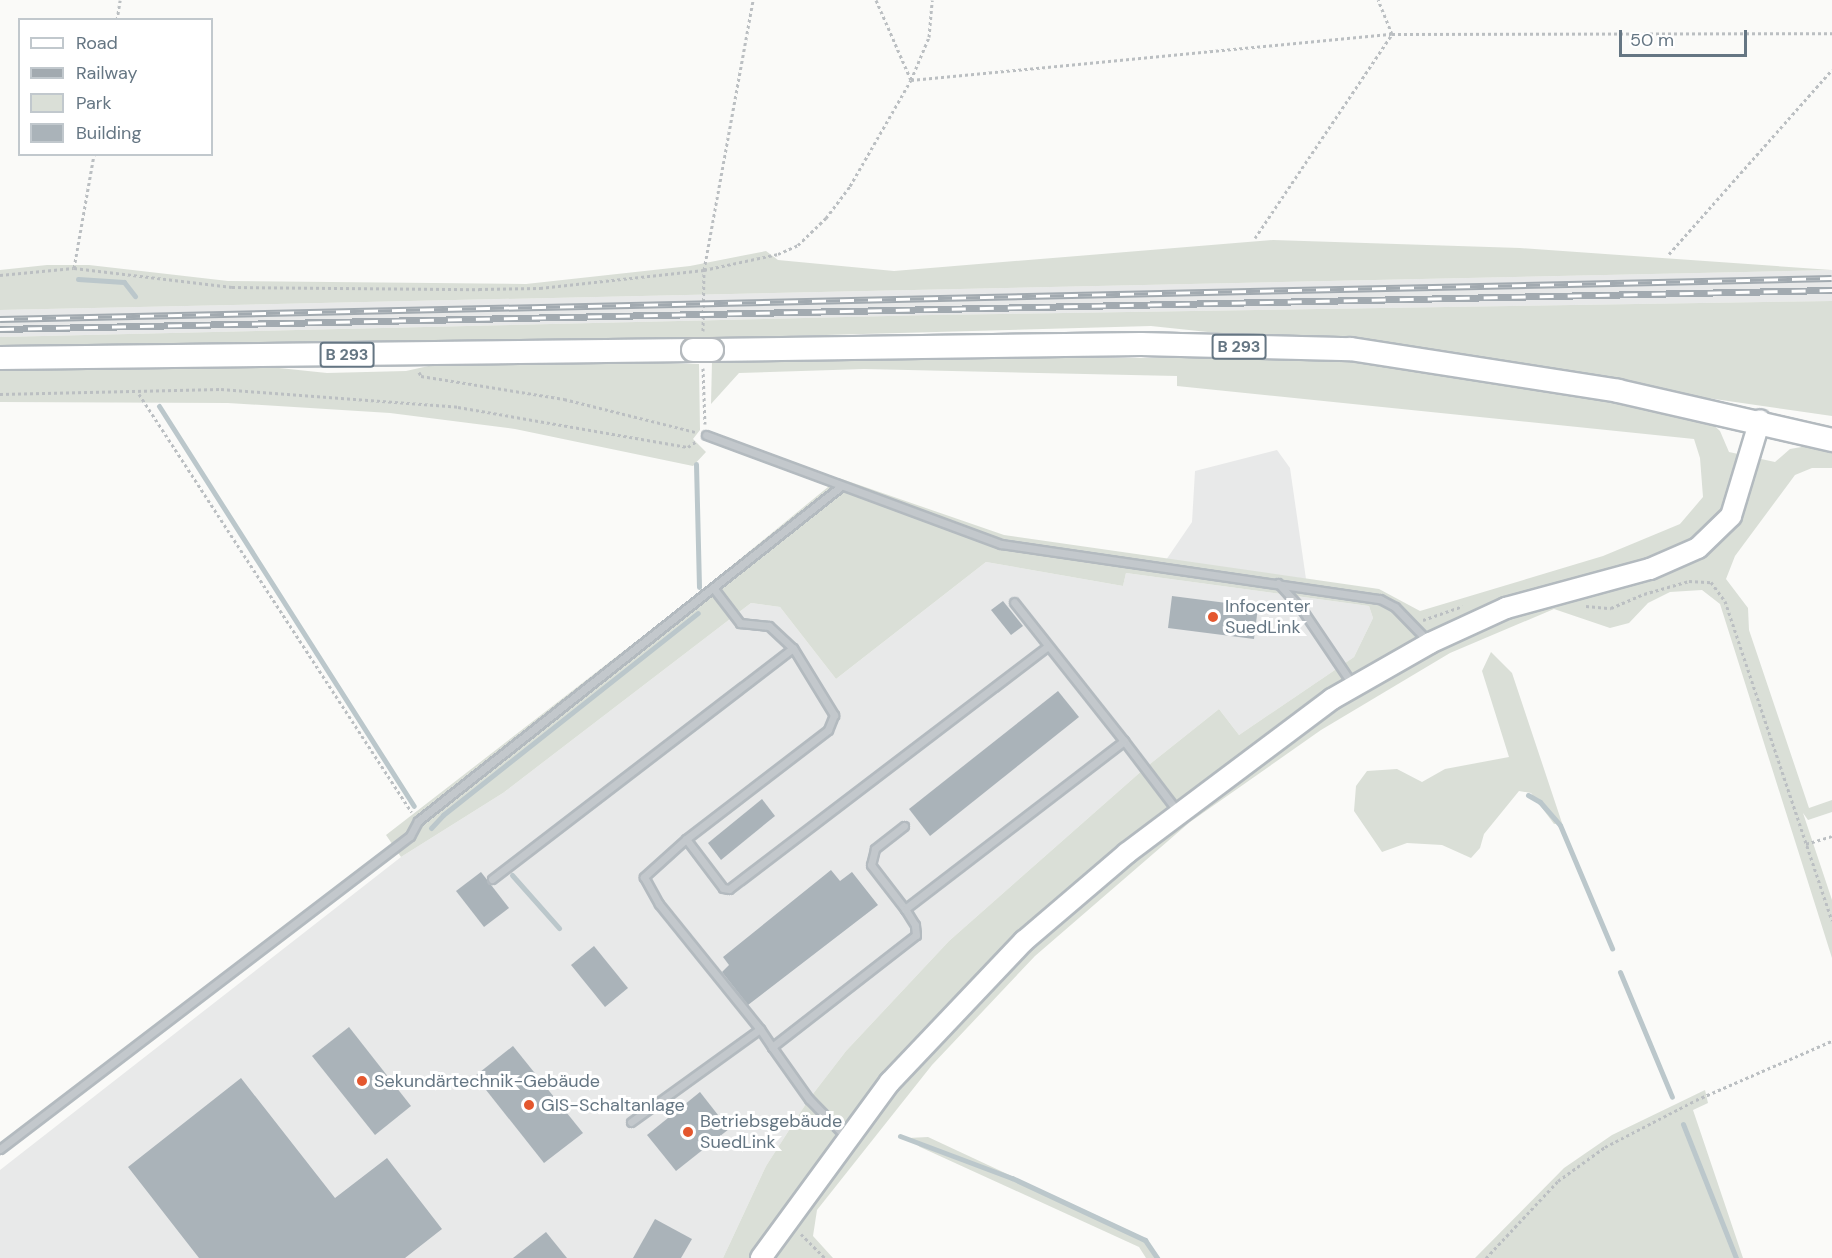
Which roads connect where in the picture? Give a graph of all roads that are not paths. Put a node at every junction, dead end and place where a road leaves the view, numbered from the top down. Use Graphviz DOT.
graph roads {
  1 [pos="0,358"];
  2 [pos="1760,420"];
  3 [pos="706,435"];
  4 [pos="1832,440"];
  5 [pos="840,487"];
  6 [pos="1278,584"];
  7 [pos="714,589"];
  8 [pos="1014,602"];
  9 [pos="1430,643"];
  10 [pos="1048,646"];
  11 [pos="793,648"];
  12 [pos="1354,686"];
  13 [pos="1124,741"];
  14 [pos="1178,812"];
  15 [pos="904,826"];
  16 [pos="686,839"];
  17 [pos="492,879"];
  18 [pos="905,909"];
  19 [pos="760,1029"];
  20 [pos="772,1047"];
  21 [pos="631,1122"];
  22 [pos="847,1138"];
  23 [pos="0,1149"];
  24 [pos="761,1258"];
  1 -- 2 [label="main road, B 293"];
  2 -- 4 [label="main road, B 293"];
  2 -- 9 [label="main road"];
  3 -- 5 [label="lane"];
  5 -- 6 [label="lane"];
  5 -- 7 [label="lane"];
  6 -- 9 [label="lane"];
  6 -- 12 [label="lane"];
  7 -- 11 [label="lane"];
  7 -- 23 [label="lane"];
  8 -- 10 [label="lane"];
  9 -- 12 [label="main road"];
  10 -- 13 [label="lane"];
  10 -- 16 [label="lane"];
  11 -- 16 [label="lane"];
  11 -- 17 [label="lane"];
  12 -- 14 [label="main road"];
  13 -- 14 [label="lane"];
  13 -- 18 [label="lane"];
  14 -- 22 [label="main road"];
  15 -- 18 [label="lane"];
  16 -- 19 [label="lane"];
  18 -- 20 [label="lane"];
  19 -- 20 [label="lane"];
  19 -- 21 [label="lane"];
  20 -- 22 [label="lane"];
  22 -- 24 [label="main road"];
}
